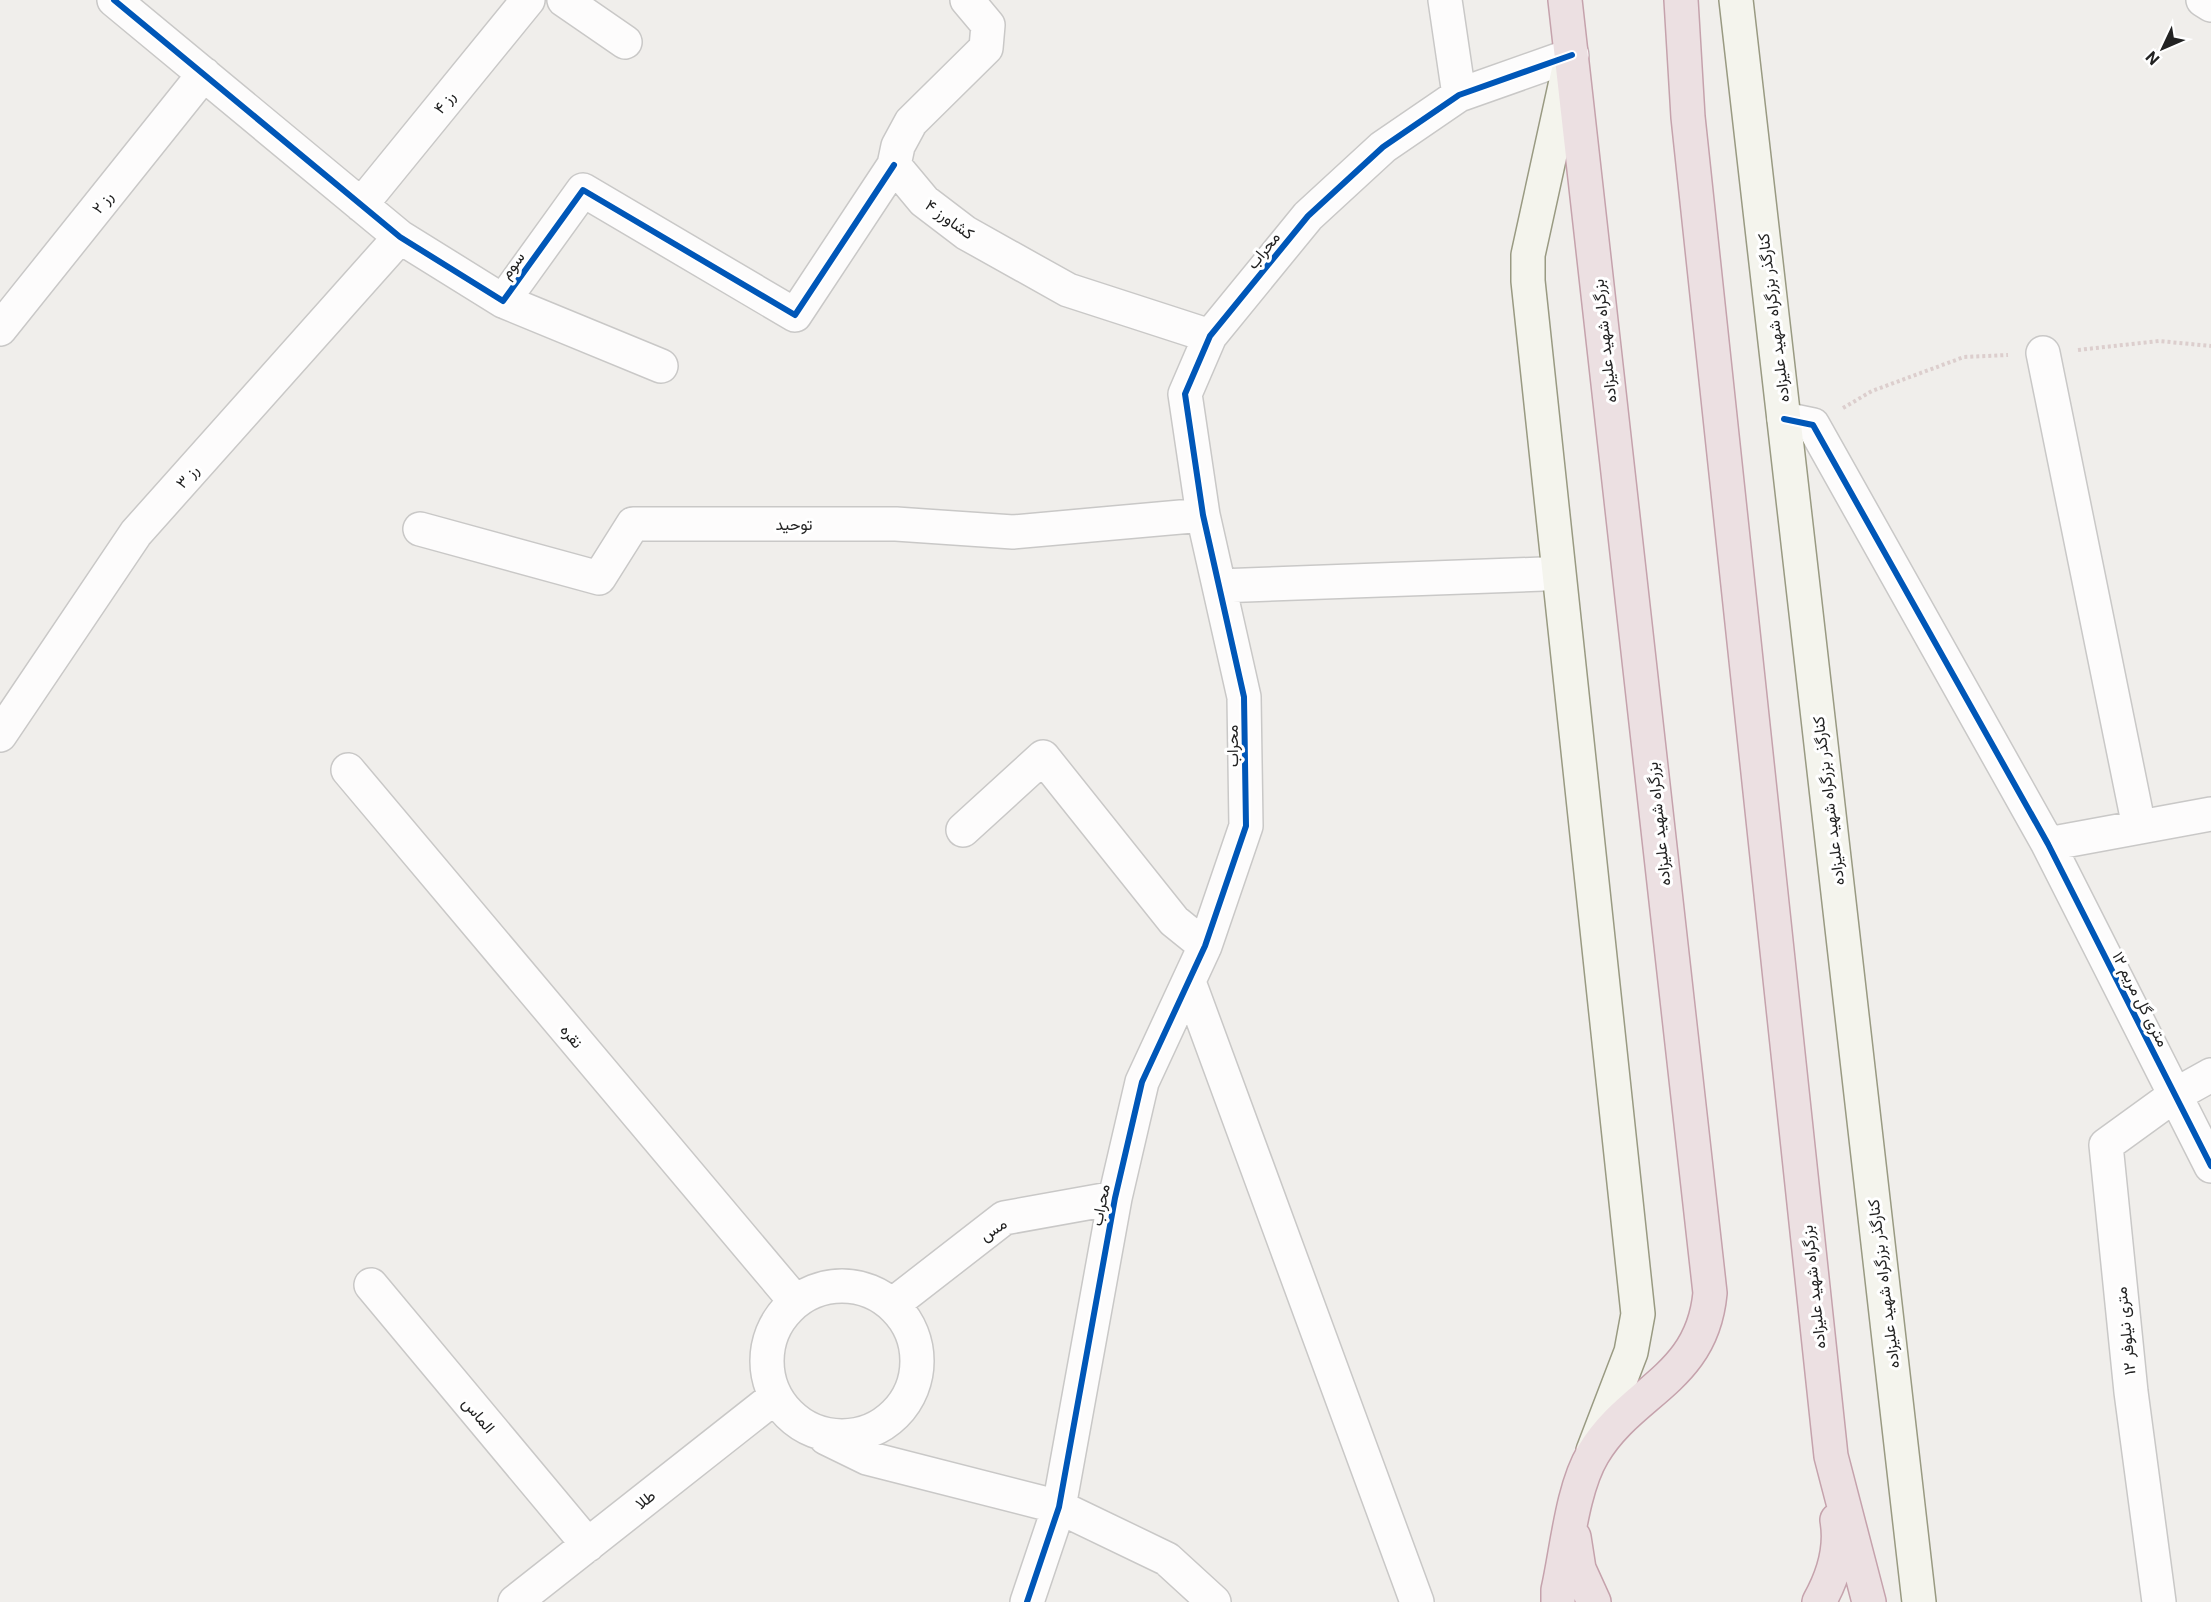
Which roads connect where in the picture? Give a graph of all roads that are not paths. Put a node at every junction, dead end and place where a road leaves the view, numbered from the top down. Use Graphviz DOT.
graph roads {
  1 [pos="114,0"];
  2 [pos="528,0"];
  3 [pos="564,0"];
  4 [pos="967,0"];
  5 [pos="1445,0"];
  6 [pos="1565,0"];
  7 [pos="1681,0"];
  8 [pos="1736,0"];
  9 [pos="2203,0"];
  10 [pos="2211,5"];
  11 [pos="625,42"];
  12 [pos="1572,55"];
  13 [pos="204,74"];
  14 [pos="1459,95"];
  15 [pos="894,165"];
  16 [pos="361,205"];
  17 [pos="400,237"];
  18 [pos="503,301"];
  19 [pos="0,329"];
  20 [pos="1210,336"];
  21 [pos="2043,353"];
  22 [pos="661,366"];
  23 [pos="1784,419"];
  24 [pos="1203,515"];
  25 [pos="420,529"];
  26 [pos="1543,574"];
  27 [pos="1219,586"];
  28 [pos="0,735"];
  29 [pos="348,770"];
  30 [pos="2211,814"];
  31 [pos="2139,827"];
  32 [pos="963,830"];
  33 [pos="2048,844"];
  34 [pos="1205,946"];
  35 [pos="1189,982"];
  36 [pos="2211,1075"];
  37 [pos="2175,1095"];
  38 [pos="2211,1166"];
  39 [pos="1115,1198"];
  40 [pos="371,1284"];
  41 [pos="795,1301"];
  42 [pos="892,1305"];
  43 [pos="775,1397"];
  44 [pos="813,1431"];
  45 [pos="1831,1456"];
  46 [pos="1583,1476"];
  47 [pos="1059,1507"];
  48 [pos="1574,1514"];
  49 [pos="588,1545"];
  50 [pos="515,1602"];
  51 [pos="1027,1602"];
  52 [pos="1214,1602"];
  53 [pos="1417,1602"];
  54 [pos="1558,1602"];
  55 [pos="1594,1602"];
  56 [pos="1820,1602"];
  57 [pos="1869,1602"];
  58 [pos="1919,1602"];
  59 [pos="2159,1602"];
  1 -- 13 [label="street, سوم"];
  2 -- 16 [label="street, رز ۴"];
  3 -- 11 [label="street"];
  4 -- 15 [label="street"];
  5 -- 14 [label="street"];
  6 -- 12 [label="highway, بزرگراه شهید علیزاده"];
  7 -- 45 [label="highway, بزرگراه شهید علیزاده"];
  8 -- 23 [label="main road, کنارگذر بزرگراه شهید علیزاده"];
  9 -- 10 [label="street"];
  12 -- 14 [label="street, محراب"];
  12 -- 46 [label="main road"];
  12 -- 46 [label="highway, بزرگراه شهید علیزاده"];
  13 -- 16 [label="street, سوم"];
  13 -- 19 [label="street, رز ۲"];
  14 -- 20 [label="street, محراب"];
  15 -- 18 [label="street, سوم"];
  15 -- 20 [label="street, کشاورز ۴"];
  16 -- 17 [label="street, سوم"];
  17 -- 18 [label="street, سوم"];
  17 -- 28 [label="street, رز ۳"];
  18 -- 22 [label="street"];
  20 -- 24 [label="street, محراب"];
  21 -- 31 [label="street"];
  23 -- 33 [label="street, ۱۲ متری گل مریم"];
  23 -- 58 [label="main road, کنارگذر بزرگراه شهید علیزاده"];
  24 -- 25 [label="street, توحید"];
  24 -- 27 [label="street, محراب"];
  26 -- 27 [label="street"];
  27 -- 34 [label="street, محراب"];
  29 -- 41 [label="street, نقره"];
  30 -- 31 [label="street"];
  31 -- 33 [label="street"];
  32 -- 34 [label="street"];
  33 -- 37 [label="street, ۱۲ متری گل مریم"];
  34 -- 35 [label="street, محراب"];
  35 -- 39 [label="street, محراب"];
  35 -- 53 [label="street"];
  36 -- 37 [label="street"];
  37 -- 38 [label="street, ۱۲ متری گل مریم"];
  37 -- 59 [label="street, ۱۲ متری نیلوفر"];
  39 -- 42 [label="street, مس"];
  39 -- 47 [label="street, محراب"];
  40 -- 49 [label="street, الماس"];
  41 -- 42 [label="street"];
  41 -- 43 [label="street"];
  42 -- 44 [label="street"];
  43 -- 44 [label="street"];
  43 -- 49 [label="street, طلا"];
  44 -- 47 [label="street"];
  45 -- 56 [label="highway"];
  45 -- 57 [label="highway, بزرگراه شهید علیزاده"];
  46 -- 48 [label="highway, بزرگراه شهید علیزاده"];
  47 -- 51 [label="street, محراب"];
  47 -- 52 [label="street"];
  48 -- 54 [label="highway, بزرگراه شهید علیزاده"];
  48 -- 55 [label="highway"];
  49 -- 50 [label="street, طلا"];
}
